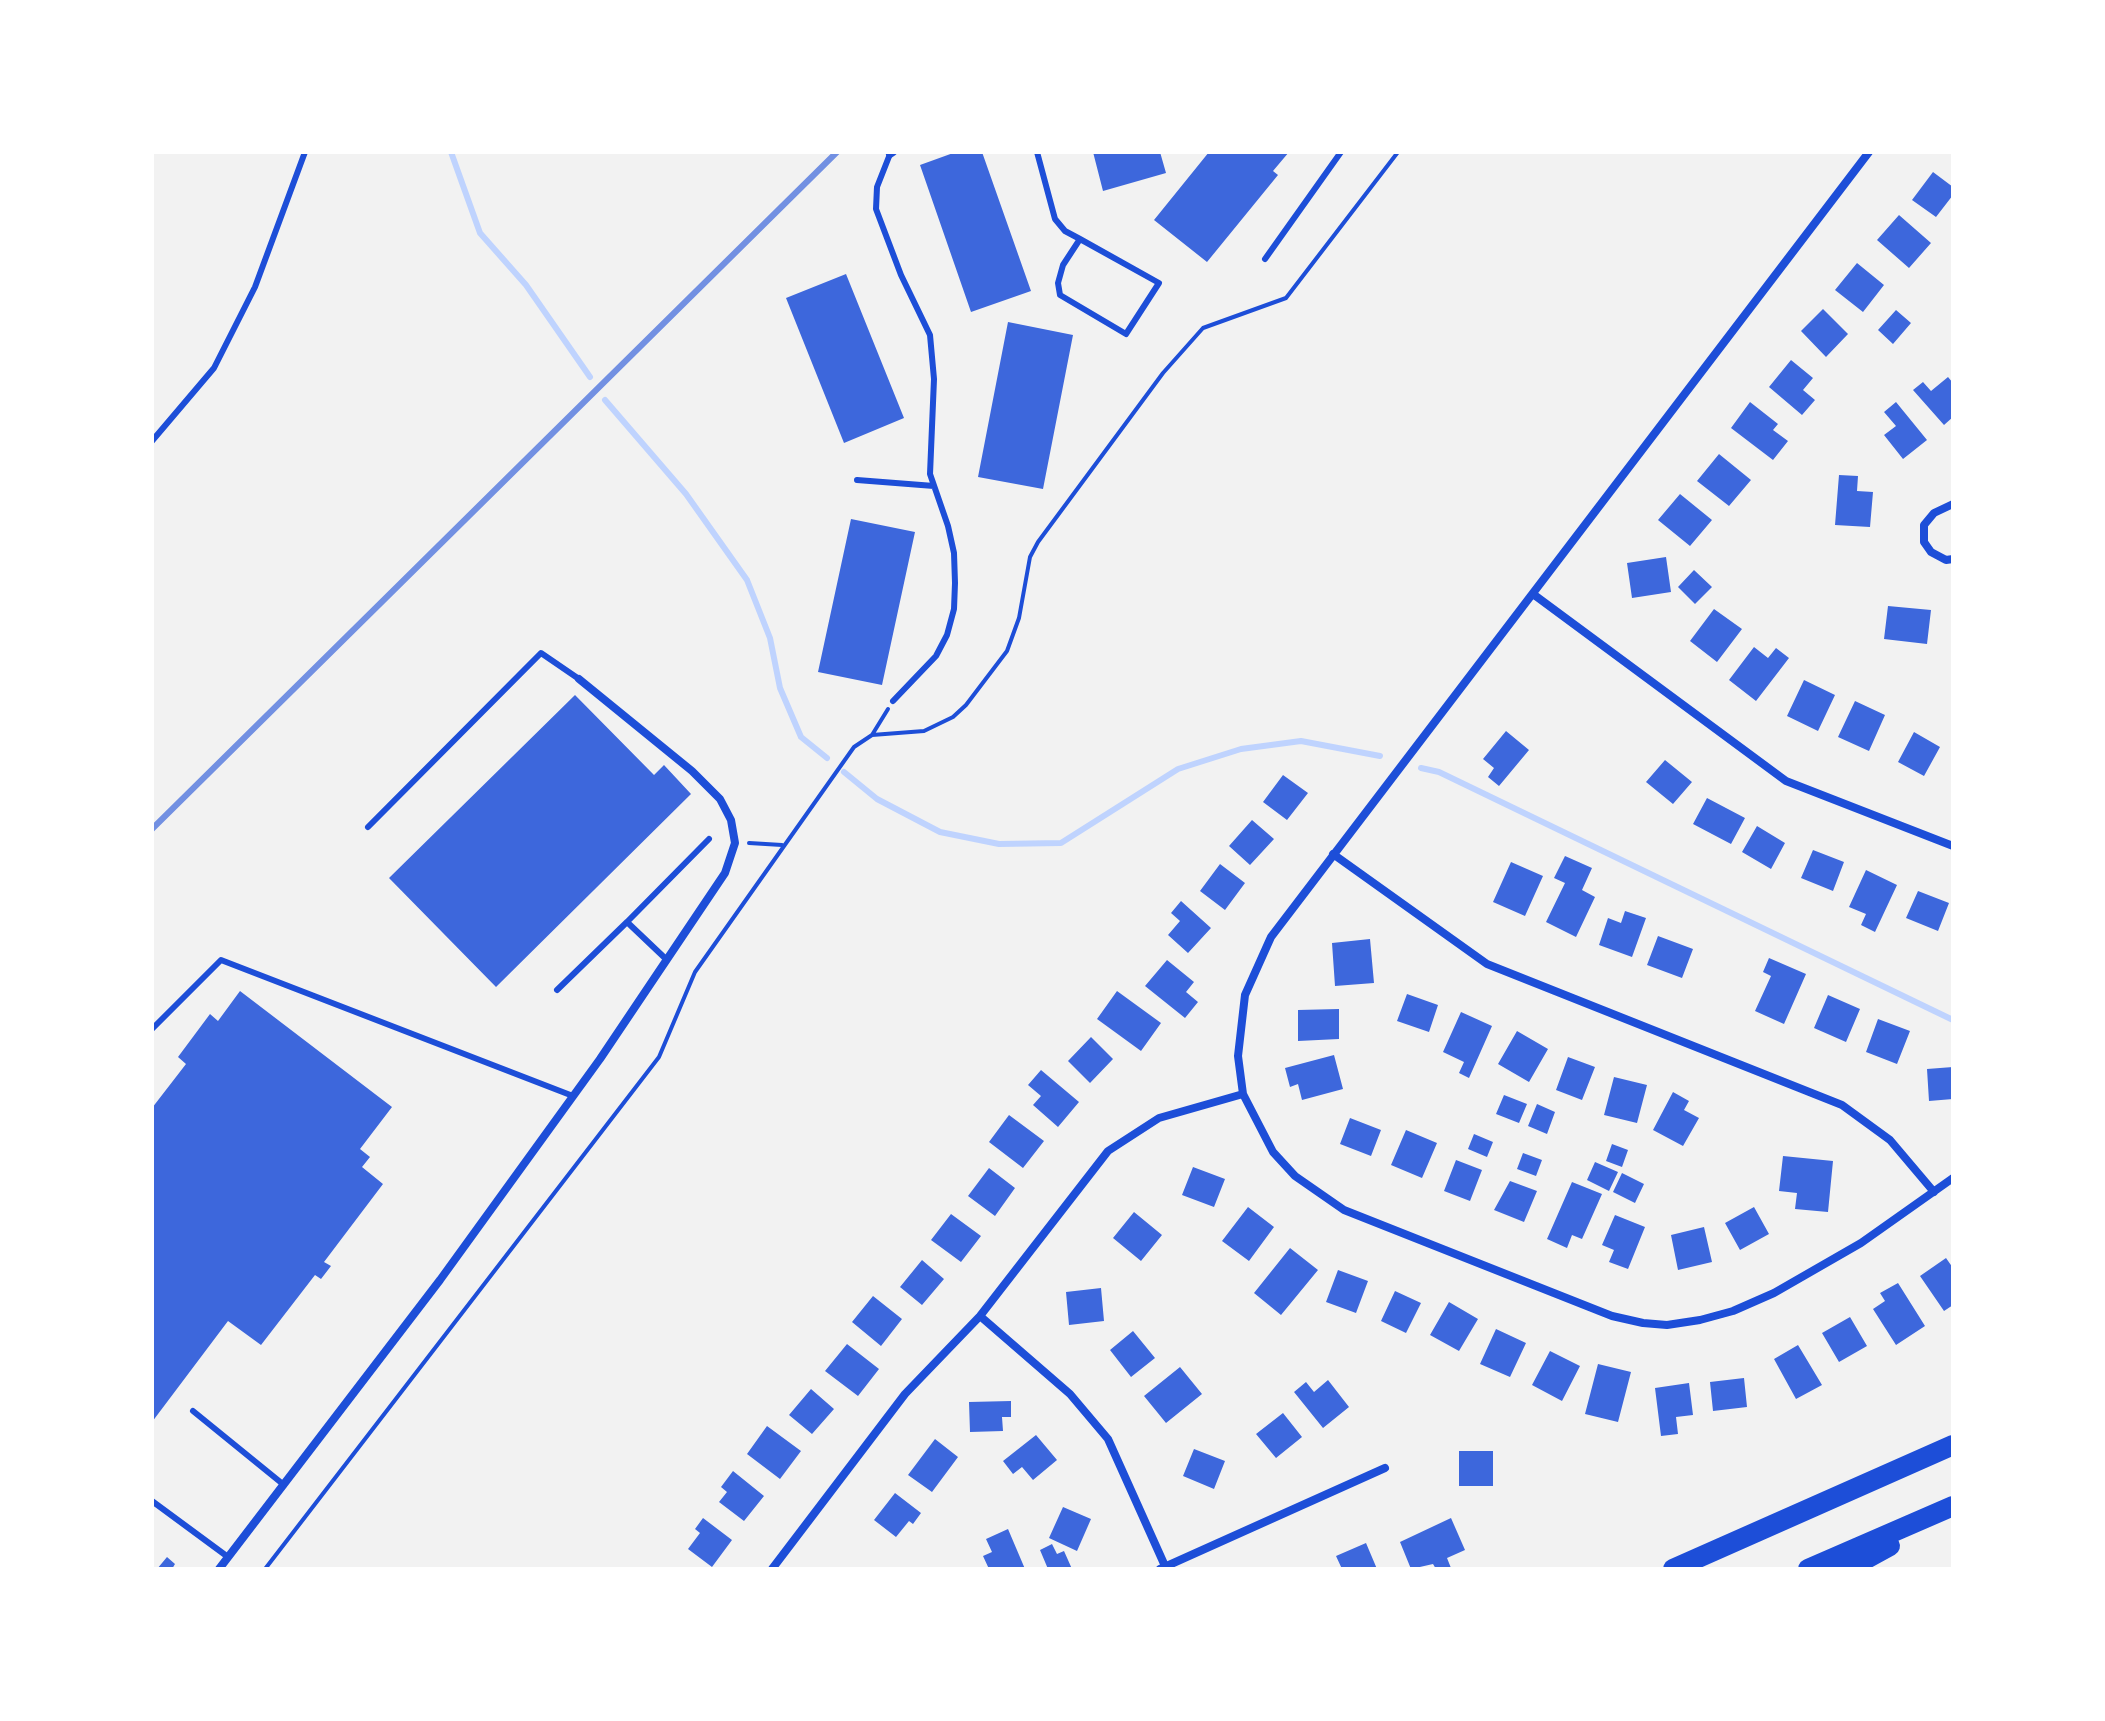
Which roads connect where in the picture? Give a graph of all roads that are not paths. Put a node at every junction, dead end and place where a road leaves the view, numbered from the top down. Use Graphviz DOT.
graph roads {
  1 [pos="305,152"];
  2 [pos="1037,152"];
  3 [pos="1341,152"];
  4 [pos="1869,152"];
  5 [pos="891,153"];
  6 [pos="1080,239"];
  7 [pos="1265,259"];
  8 [pos="152,441"];
  9 [pos="857,480"];
  10 [pos="934,486"];
  11 [pos="1953,504"];
  12 [pos="1953,559"];
  13 [pos="1533,594"];
  14 [pos="579,679"];
  15 [pos="893,701"];
  16 [pos="368,827"];
  17 [pos="709,839"];
  18 [pos="1953,846"];
  19 [pos="1333,854"];
  20 [pos="627,922"];
  21 [pos="667,960"];
  22 [pos="557,990"];
  23 [pos="152,1029"];
  24 [pos="1243,1094"];
  25 [pos="573,1096"];
  26 [pos="1953,1178"];
  27 [pos="1934,1192"];
  28 [pos="980,1316"];
  29 [pos="193,1411"];
  30 [pos="1953,1445"];
  31 [pos="1385,1468"];
  32 [pos="284,1485"];
  33 [pos="152,1501"];
  34 [pos="1953,1508"];
  35 [pos="228,1557"];
  36 [pos="1163,1568"];
  37 [pos="219,1569"];
  38 [pos="772,1569"];
  39 [pos="1673,1569"];
  40 [pos="1808,1569"];
  41 [pos="1848,1569"];
  1 -- 8 [label="lane"];
  2 -- 6 [label="lane"];
  3 -- 7 [label="lane"];
  4 -- 13 [label="street"];
  5 -- 10 [label="lane"];
  6 -- 6 [label="lane"];
  9 -- 10 [label="lane"];
  10 -- 15 [label="lane"];
  11 -- 12 [label="street"];
  13 -- 18 [label="street"];
  13 -- 19 [label="street"];
  14 -- 16 [label="lane"];
  14 -- 21 [label="street"];
  17 -- 20 [label="lane"];
  19 -- 24 [label="street"];
  19 -- 27 [label="street"];
  20 -- 21 [label="lane"];
  20 -- 22 [label="lane"];
  21 -- 25 [label="street"];
  23 -- 25 [label="lane"];
  24 -- 27 [label="street"];
  24 -- 28 [label="street"];
  25 -- 32 [label="street"];
  26 -- 27 [label="street"];
  28 -- 36 [label="street"];
  28 -- 38 [label="street"];
  29 -- 32 [label="lane"];
  30 -- 39 [label="highway"];
  31 -- 36 [label="street"];
  32 -- 35 [label="street"];
  33 -- 35 [label="lane"];
  34 -- 40 [label="highway"];
  34 -- 41 [label="highway"];
  35 -- 37 [label="street"];
}
